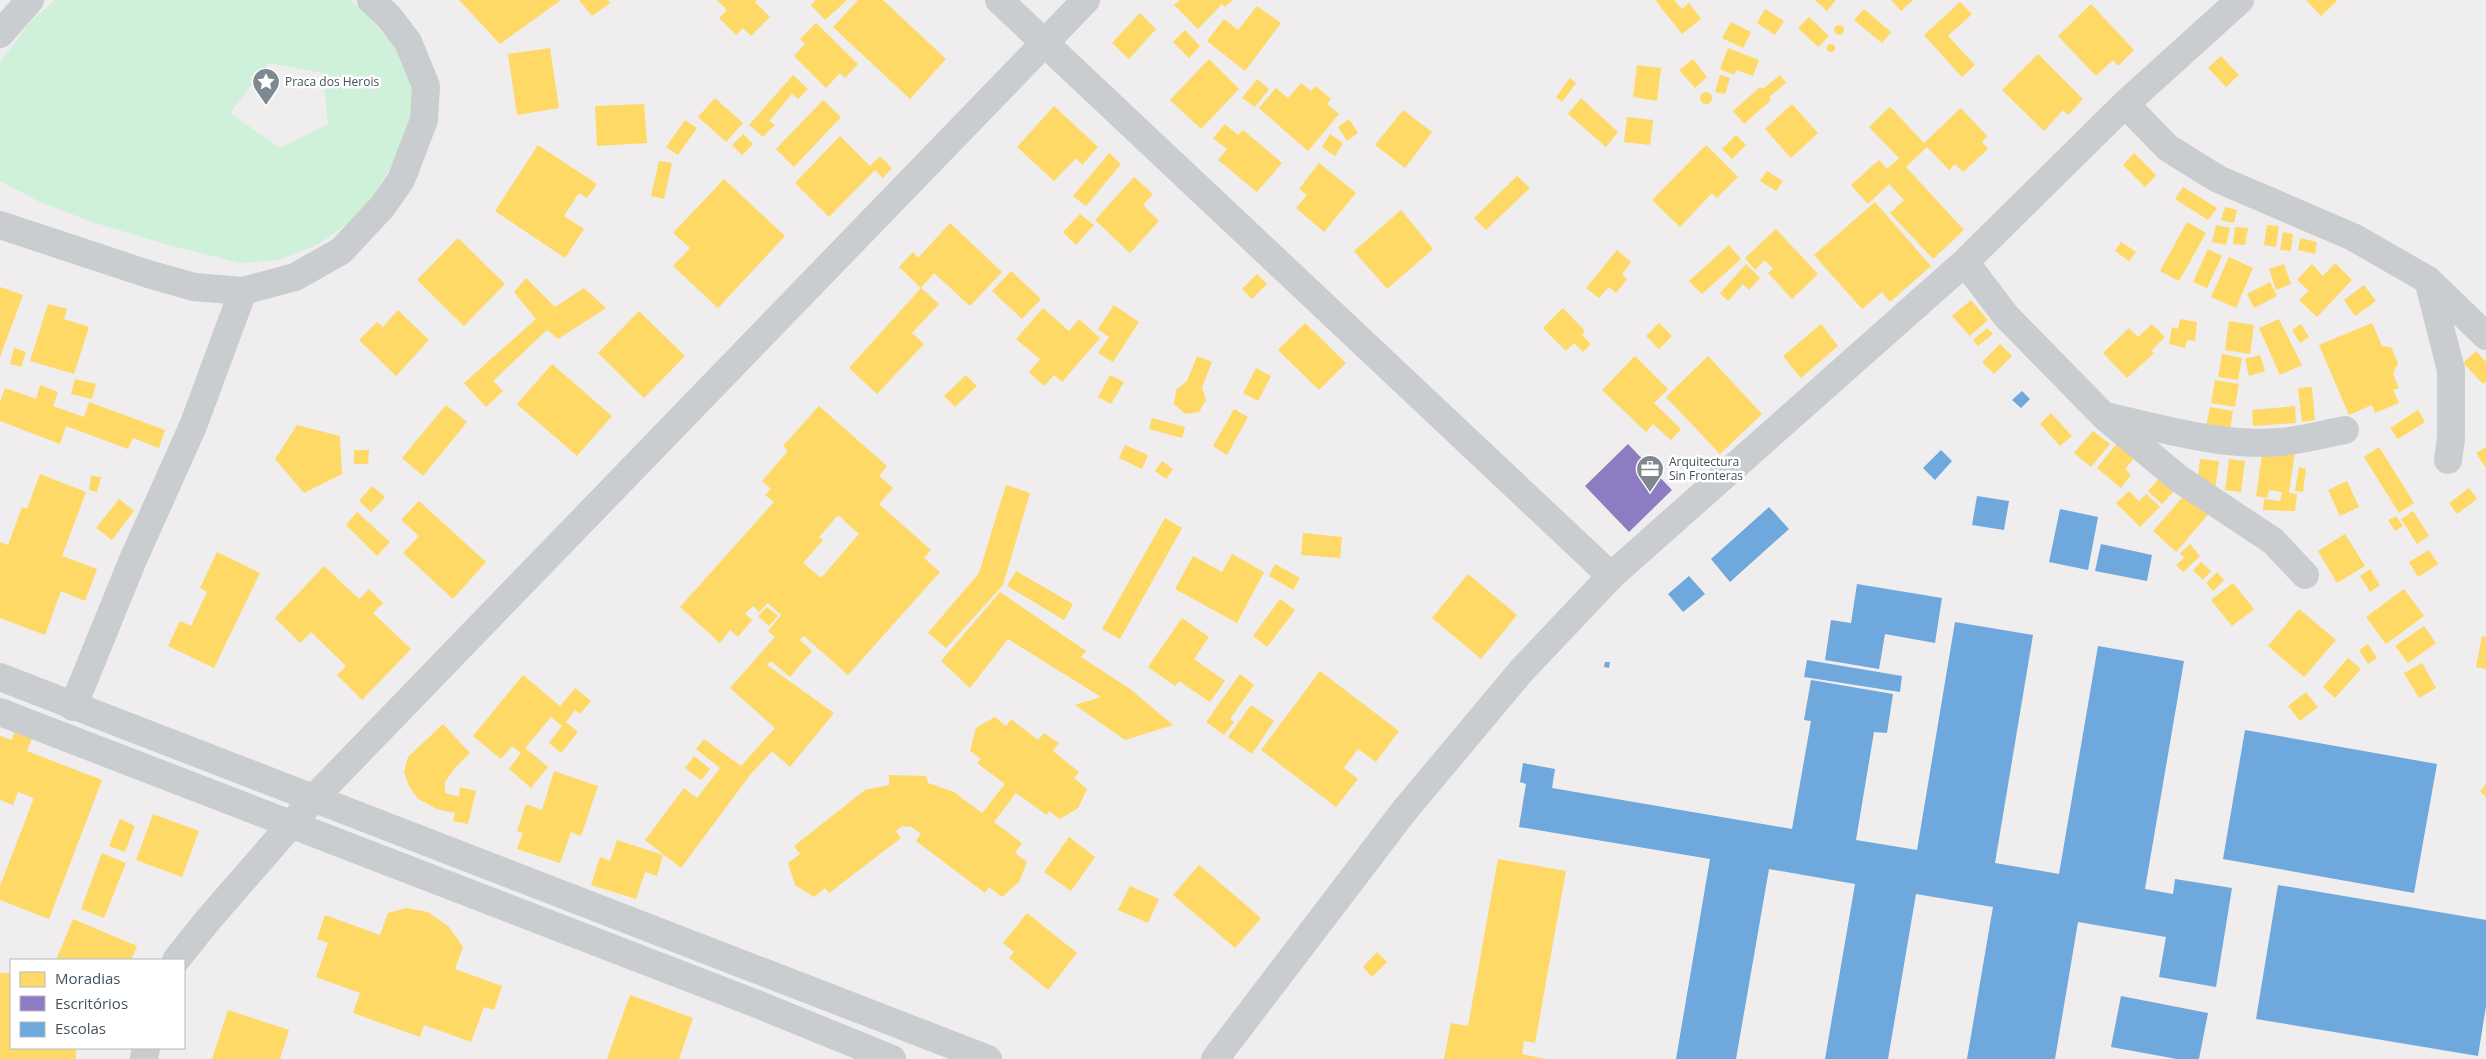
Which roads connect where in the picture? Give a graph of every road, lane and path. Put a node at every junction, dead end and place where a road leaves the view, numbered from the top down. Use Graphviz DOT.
graph roads {
  1 [pos="30,0"];
  2 [pos="371,0"];
  3 [pos="999,0"];
  4 [pos="1086,0"];
  5 [pos="2240,0"];
  6 [pos="0,34"];
  7 [pos="1046,43"];
  8 [pos="2125,104"];
  9 [pos="0,224"];
  10 [pos="1965,262"];
  11 [pos="2428,280"];
  12 [pos="243,292"];
  13 [pos="2486,336"];
  14 [pos="2105,417"];
  15 [pos="2345,430"];
  16 [pos="2448,460"];
  17 [pos="1611,576"];
  18 [pos="2305,576"];
  19 [pos="0,677"];
  20 [pos="73,706"];
  21 [pos="0,712"];
  22 [pos="314,798"];
  23 [pos="291,825"];
  24 [pos="177,959"];
  25 [pos="892,1059"];
  26 [pos="988,1059"];
  27 [pos="1215,1059"];
  1 -- 6 [label="street"];
  2 -- 12 [label="street"];
  3 -- 7 [label="street"];
  4 -- 7 [label="street"];
  5 -- 8 [label="street"];
  7 -- 17 [label="street"];
  7 -- 22 [label="street"];
  8 -- 10 [label="street"];
  8 -- 11 [label="street"];
  9 -- 12 [label="street"];
  10 -- 14 [label="street"];
  10 -- 17 [label="street"];
  11 -- 13 [label="street"];
  11 -- 16 [label="street"];
  12 -- 20 [label="street"];
  14 -- 15 [label="street"];
  14 -- 18 [label="street"];
  17 -- 27 [label="street"];
  19 -- 20 [label="street"];
  20 -- 22 [label="street"];
  21 -- 23 [label="street"];
  22 -- 23 [label="street"];
  22 -- 26 [label="street"];
  23 -- 24 [label="street"];
  23 -- 25 [label="street"];
}
